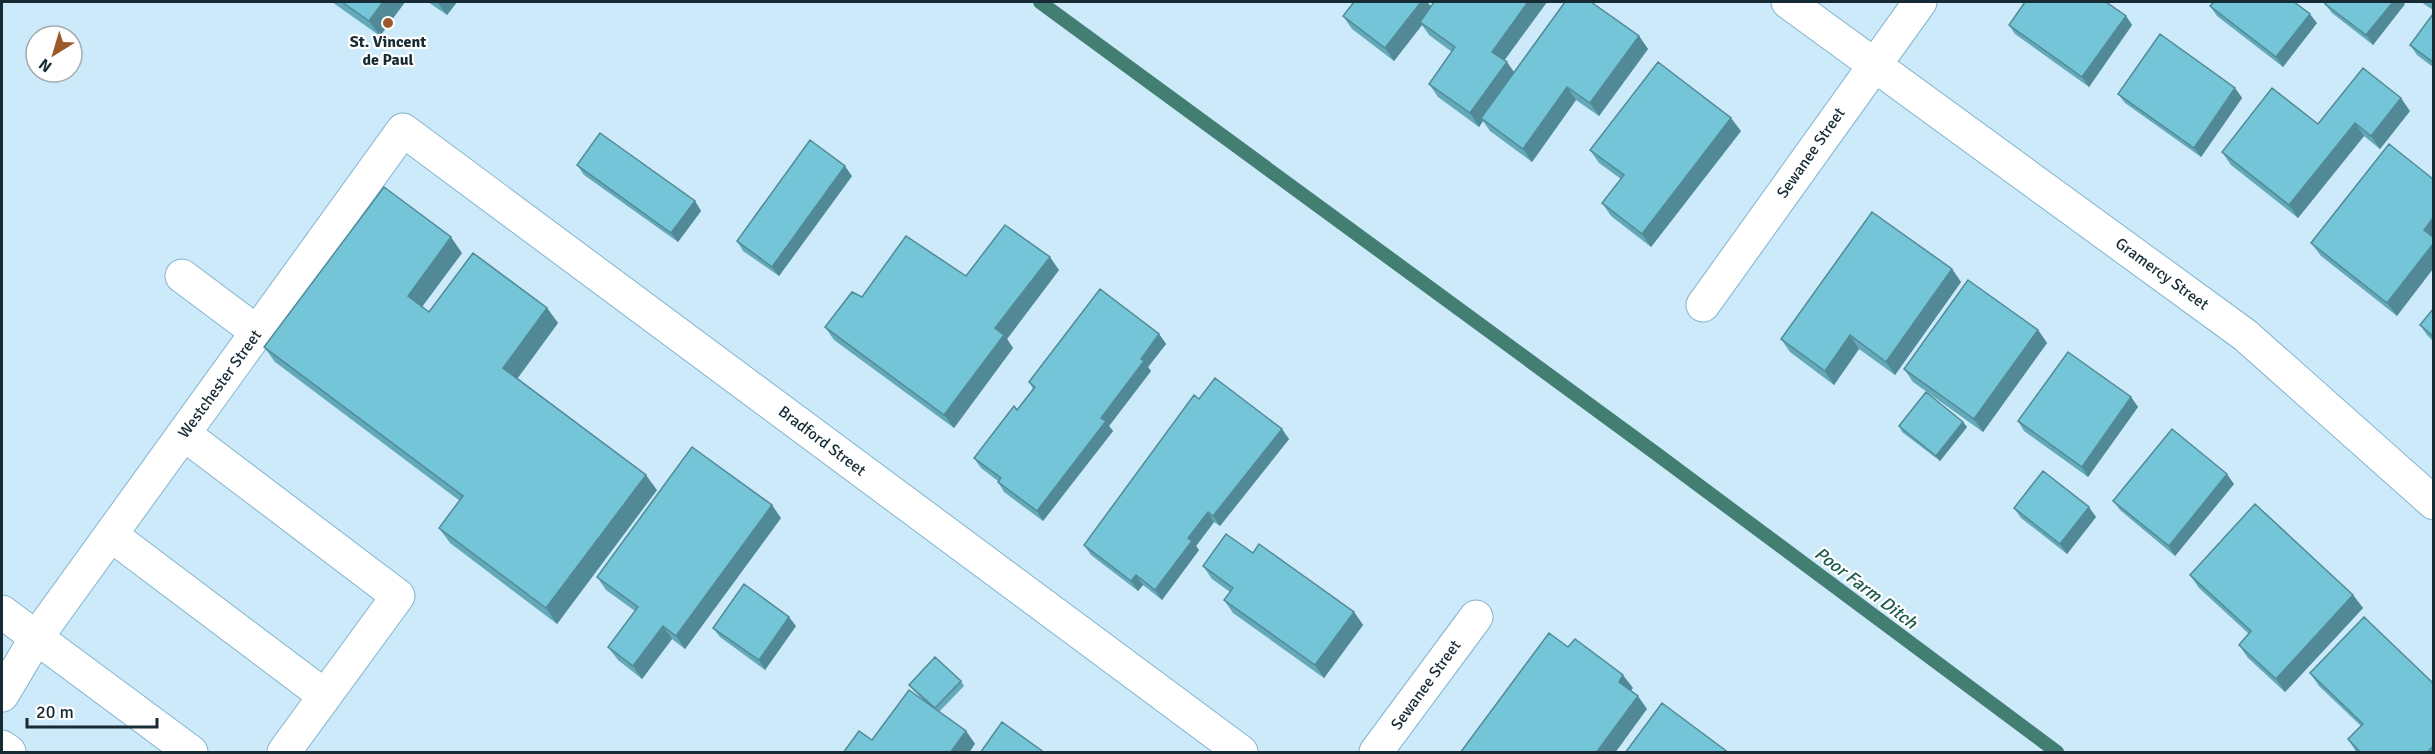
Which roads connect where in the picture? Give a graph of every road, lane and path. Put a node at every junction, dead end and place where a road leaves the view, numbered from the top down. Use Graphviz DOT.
graph roads {
  1 [pos="1788,2"];
  2 [pos="1920,2"];
  3 [pos="1874,64"];
  4 [pos="403,130"];
  5 [pos="182,276"];
  6 [pos="1703,305"];
  7 [pos="257,333"];
  8 [pos="184,434"];
  9 [pos="2433,503"];
  10 [pos="111,535"];
  11 [pos="2,612"];
  12 [pos="1476,617"];
  13 [pos="36,638"];
  14 [pos="2,695"];
  15 [pos="325,696"];
  16 [pos="2,747"];
  17 [pos="9,753"];
  18 [pos="191,753"];
  19 [pos="284,753"];
  20 [pos="1241,753"];
  21 [pos="1376,753"];
  1 -- 3 [label="street, Gramercy Street"];
  2 -- 3 [label="street, Sewanee Street"];
  3 -- 6 [label="street, Sewanee Street"];
  3 -- 9 [label="street, Gramercy Street"];
  4 -- 7 [label="street, Westchester Street"];
  4 -- 20 [label="street, Bradford Street"];
  5 -- 7 [label="street"];
  7 -- 8 [label="street, Westchester Street"];
  8 -- 10 [label="street, Westchester Street"];
  8 -- 15 [label="street"];
  10 -- 13 [label="street, Westchester Street"];
  10 -- 15 [label="street"];
  11 -- 13 [label="street"];
  12 -- 21 [label="street, Sewanee Street"];
  13 -- 14 [label="street, Westchester Street"];
  13 -- 18 [label="street"];
  15 -- 19 [label="street"];
  16 -- 17 [label="street"];
}
